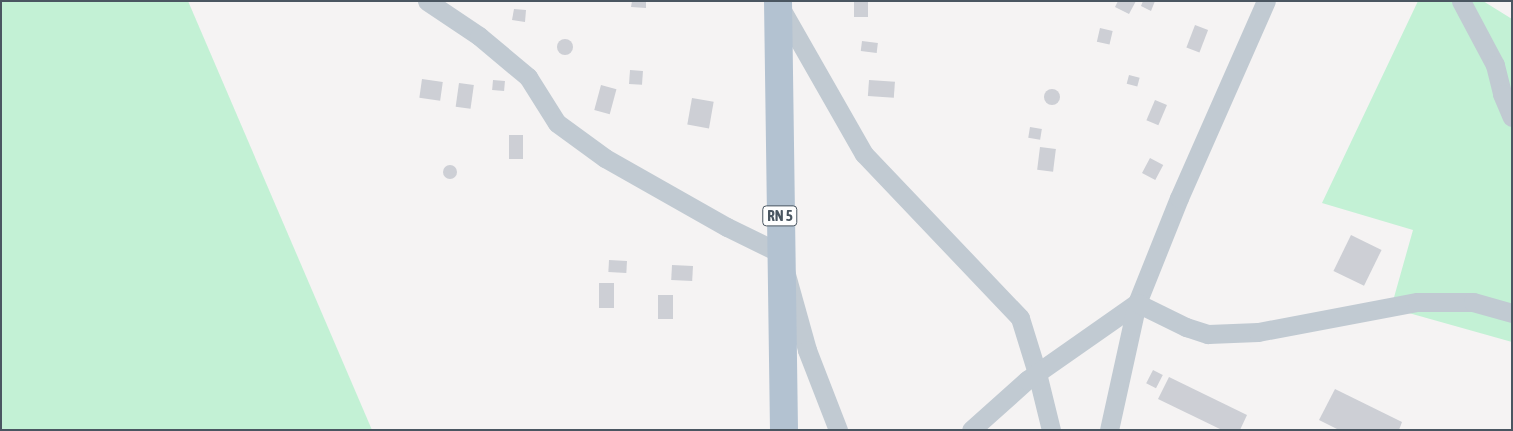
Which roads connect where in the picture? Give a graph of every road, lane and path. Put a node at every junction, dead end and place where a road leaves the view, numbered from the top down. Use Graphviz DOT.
graph roads {
  1 [pos="427,1"];
  2 [pos="1266,1"];
  3 [pos="1462,1"];
  4 [pos="778,2"];
  5 [pos="1512,116"];
  6 [pos="780,253"];
  7 [pos="1136,303"];
  8 [pos="1512,313"];
  9 [pos="1037,373"];
  10 [pos="784,430"];
  11 [pos="838,430"];
  12 [pos="971,430"];
  13 [pos="1051,430"];
  14 [pos="1109,430"];
  1 -- 6 [label="street"];
  2 -- 7 [label="street"];
  3 -- 5 [label="street"];
  4 -- 6 [label="main road, RN 5"];
  4 -- 9 [label="street"];
  6 -- 10 [label="main road, RN 5"];
  6 -- 11 [label="street"];
  7 -- 8 [label="street"];
  7 -- 9 [label="street"];
  7 -- 14 [label="street"];
  9 -- 12 [label="street"];
  9 -- 13 [label="street"];
}
